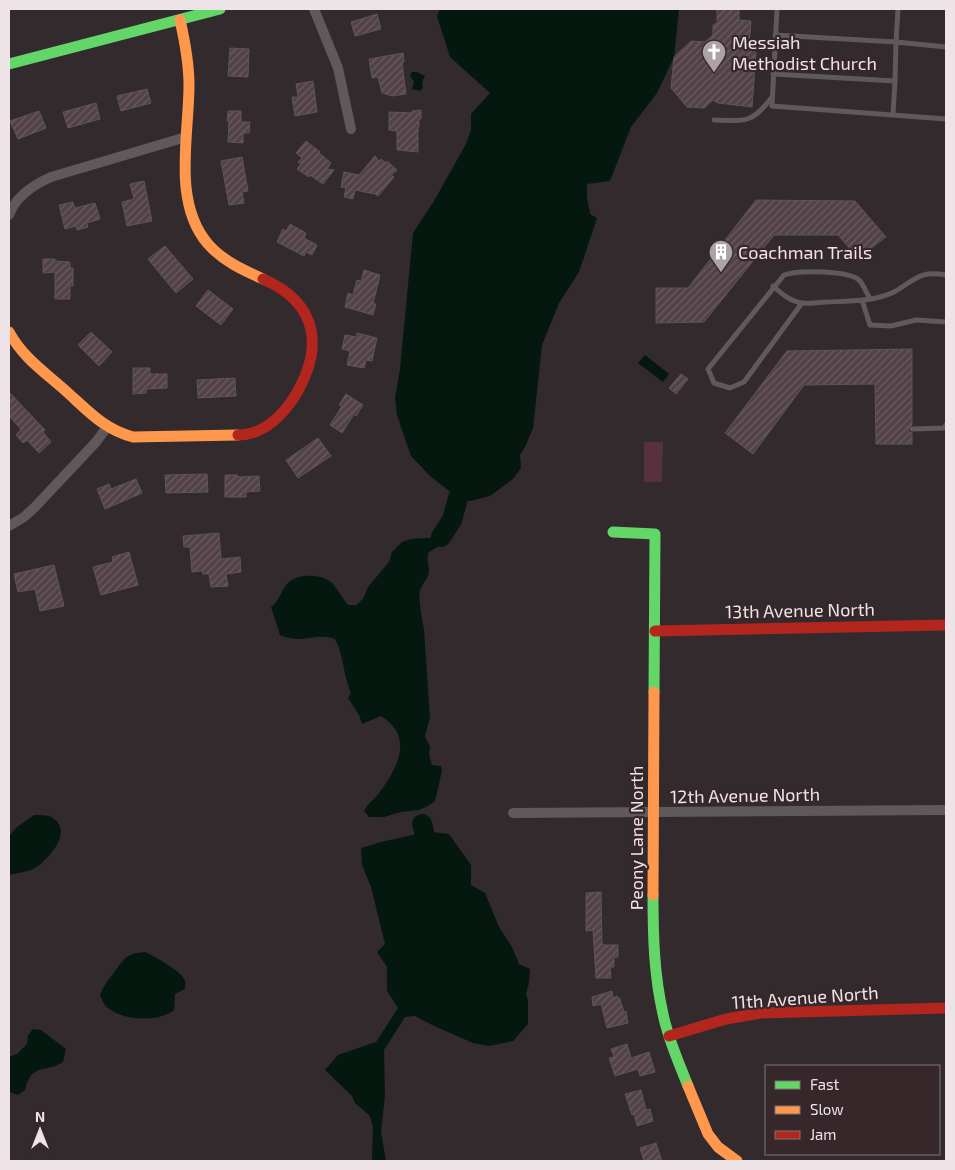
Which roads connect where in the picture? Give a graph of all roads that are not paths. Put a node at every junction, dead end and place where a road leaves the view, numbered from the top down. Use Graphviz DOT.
graph roads {
  1 [pos="220,9"];
  2 [pos="314,9"];
  3 [pos="777,9"];
  4 [pos="898,9"];
  5 [pos="180,20"];
  6 [pos="775,35"];
  7 [pos="896,42"];
  8 [pos="946,47"];
  9 [pos="9,64"];
  10 [pos="773,74"];
  11 [pos="895,81"];
  12 [pos="772,97"];
  13 [pos="893,114"];
  14 [pos="946,119"];
  15 [pos="714,120"];
  16 [pos="351,129"];
  17 [pos="186,137"];
  18 [pos="9,215"];
  19 [pos="946,275"];
  20 [pos="773,286"];
  21 [pos="870,299"];
  22 [pos="862,300"];
  23 [pos="802,303"];
  24 [pos="946,322"];
  25 [pos="9,332"];
  26 [pos="946,425"];
  27 [pos="107,427"];
  28 [pos="912,429"];
  29 [pos="9,526"];
  30 [pos="613,532"];
  31 [pos="946,625"];
  32 [pos="654,631"];
  33 [pos="946,810"];
  34 [pos="514,813"];
  35 [pos="654,813"];
  36 [pos="946,1008"];
  37 [pos="669,1036"];
  38 [pos="737,1161"];
  1 -- 5 [label="street"];
  2 -- 16 [label="street"];
  3 -- 6 [label="lane"];
  4 -- 7 [label="lane"];
  5 -- 9 [label="street"];
  5 -- 17 [label="street"];
  6 -- 7 [label="lane"];
  6 -- 10 [label="lane"];
  7 -- 8 [label="lane"];
  7 -- 11 [label="lane"];
  10 -- 11 [label="lane"];
  10 -- 12 [label="lane"];
  11 -- 13 [label="lane"];
  12 -- 13 [label="lane"];
  12 -- 15 [label="lane"];
  13 -- 14 [label="lane"];
  17 -- 18 [label="street"];
  17 -- 27 [label="street"];
  19 -- 21 [label="lane"];
  20 -- 21 [label="lane"];
  20 -- 23 [label="lane"];
  20 -- 23 [label="lane"];
  21 -- 22 [label="lane"];
  22 -- 23 [label="lane"];
  22 -- 24 [label="lane"];
  25 -- 27 [label="street"];
  26 -- 28 [label="lane"];
  27 -- 29 [label="street"];
  30 -- 32 [label="street, Peony Lane North"];
  31 -- 32 [label="street, 13th Avenue North"];
  32 -- 35 [label="street, Peony Lane North"];
  33 -- 35 [label="street, 12th Avenue North"];
  34 -- 35 [label="street, 12th Avenue North"];
  35 -- 37 [label="street, Peony Lane North"];
  36 -- 37 [label="street, 11th Avenue North"];
  37 -- 38 [label="street, Peony Lane North"];
}
